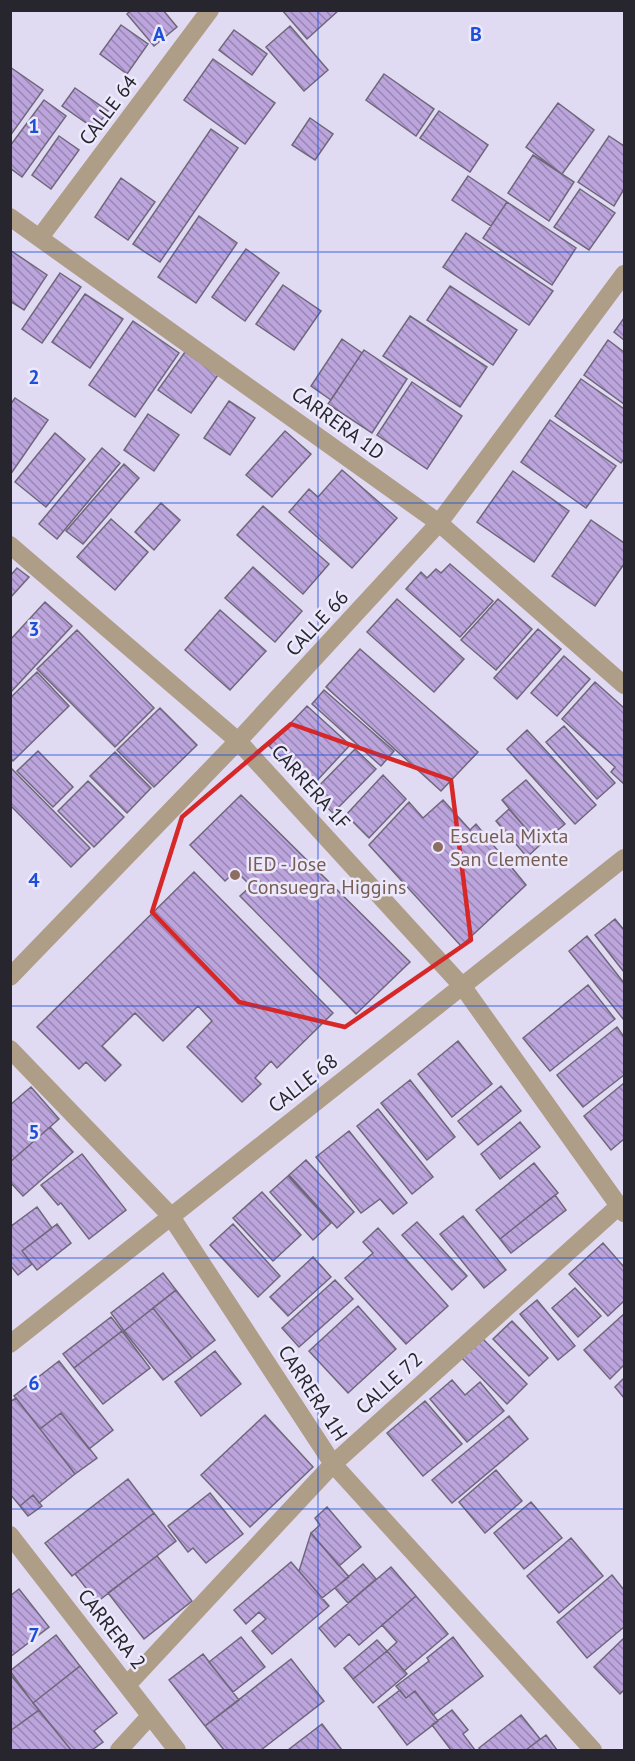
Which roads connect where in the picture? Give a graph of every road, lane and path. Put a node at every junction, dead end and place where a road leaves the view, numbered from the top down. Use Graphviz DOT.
graph roads {
  1 [pos="210,10"];
  2 [pos="10,217"];
  3 [pos="41,236"];
  4 [pos="624,274"];
  5 [pos="439,523"];
  6 [pos="10,545"];
  7 [pos="624,685"];
  8 [pos="238,741"];
  9 [pos="624,858"];
  10 [pos="10,977"];
  11 [pos="463,987"];
  12 [pos="10,1049"];
  13 [pos="622,1210"];
  14 [pos="170,1215"];
  15 [pos="10,1344"];
  16 [pos="333,1464"];
  17 [pos="10,1534"];
  18 [pos="127,1685"];
  19 [pos="150,1716"];
  20 [pos="119,1750"];
  21 [pos="177,1750"];
  22 [pos="593,1750"];
  1 -- 3 [label="street, CALLE 64"];
  2 -- 3 [label="street, CARRERA 1D"];
  3 -- 5 [label="street, CARRERA 1D"];
  4 -- 5 [label="street, CALLE 66"];
  5 -- 7 [label="street, CARRERA 1D"];
  5 -- 8 [label="street, CALLE 66"];
  6 -- 8 [label="street, CARRERA 1F"];
  8 -- 10 [label="street, CALLE 66"];
  8 -- 11 [label="street, CARRERA 1F"];
  9 -- 11 [label="street, CALLE 68"];
  11 -- 13 [label="street, CARRERA 1F"];
  11 -- 14 [label="street, CALLE 68"];
  12 -- 14 [label="street, CARRERA 1H"];
  13 -- 16 [label="street, CALLE 72"];
  14 -- 15 [label="street, CALLE 68"];
  14 -- 16 [label="street, CARRERA 1H"];
  16 -- 18 [label="street, CALLE 72"];
  16 -- 22 [label="street, CARRERA 1H"];
  17 -- 18 [label="street, CARRERA 2"];
  18 -- 19 [label="street, CARRERA 2"];
  19 -- 20 [label="street"];
  19 -- 21 [label="street, CARRERA 2"];
}
